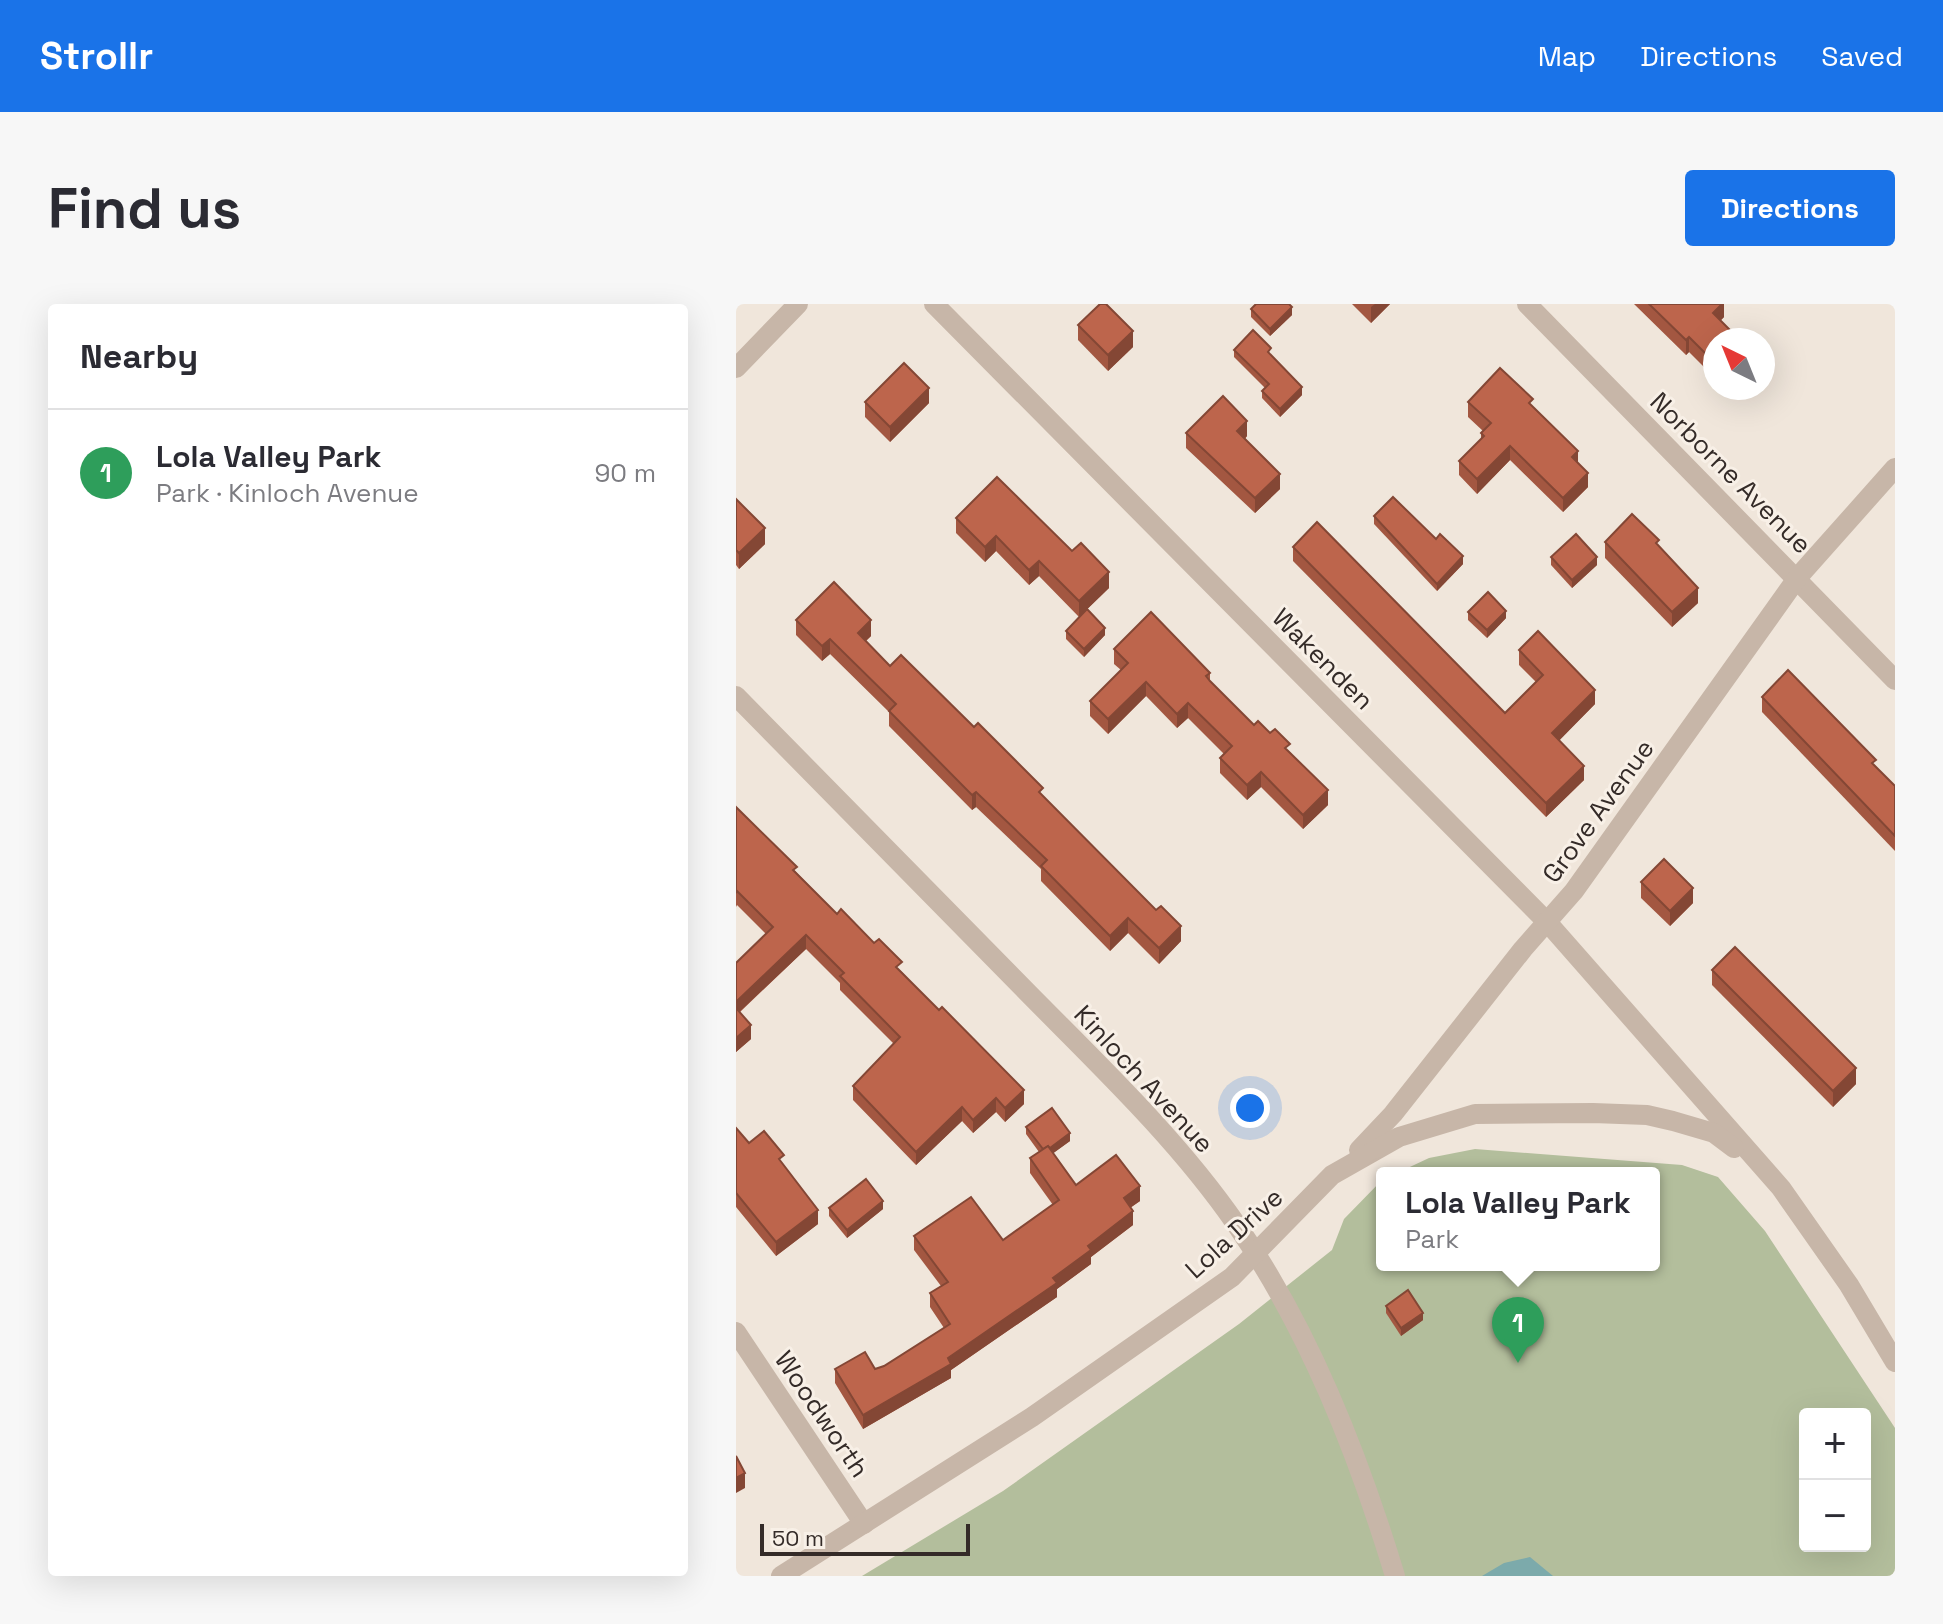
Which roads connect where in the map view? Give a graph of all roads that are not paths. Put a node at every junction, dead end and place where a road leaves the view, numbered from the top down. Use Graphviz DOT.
graph roads {
  1 [pos="934,304"];
  2 [pos="1527,304"];
  3 [pos="793,305"];
  4 [pos="736,368"];
  5 [pos="1895,468"];
  6 [pos="1798,577"];
  7 [pos="1895,680"];
  8 [pos="736,696"];
  9 [pos="1548,923"];
  10 [pos="1667,1059"];
  11 [pos="1765,1171"];
  12 [pos="1332,1175"];
  13 [pos="1257,1255"];
  14 [pos="736,1332"];
  15 [pos="1895,1362"];
  16 [pos="864,1524"];
  17 [pos="781,1576"];
  18 [pos="1395,1576"];
  1 -- 9 [label="street, Wakenden"];
  2 -- 6 [label="street, Norborne Avenue"];
  3 -- 4 [label="street"];
  5 -- 6 [label="street, Grove Avenue"];
  6 -- 7 [label="street, Norborne Avenue"];
  6 -- 9 [label="street, Grove Avenue"];
  8 -- 13 [label="street, Kinloch Avenue"];
  9 -- 10 [label="street, Wakenden"];
  9 -- 12 [label="street, Grove Avenue"];
  10 -- 11 [label="street, Lola Drive"];
  11 -- 12 [label="street, Lola Drive"];
  11 -- 15 [label="street, Lola Drive"];
  12 -- 13 [label="street, Lola Drive"];
  13 -- 16 [label="street, Lola Drive"];
  13 -- 18 [label="street, Kinloch Avenue"];
  14 -- 16 [label="street, Woodworth"];
  16 -- 17 [label="street, Lola Drive"];
}
